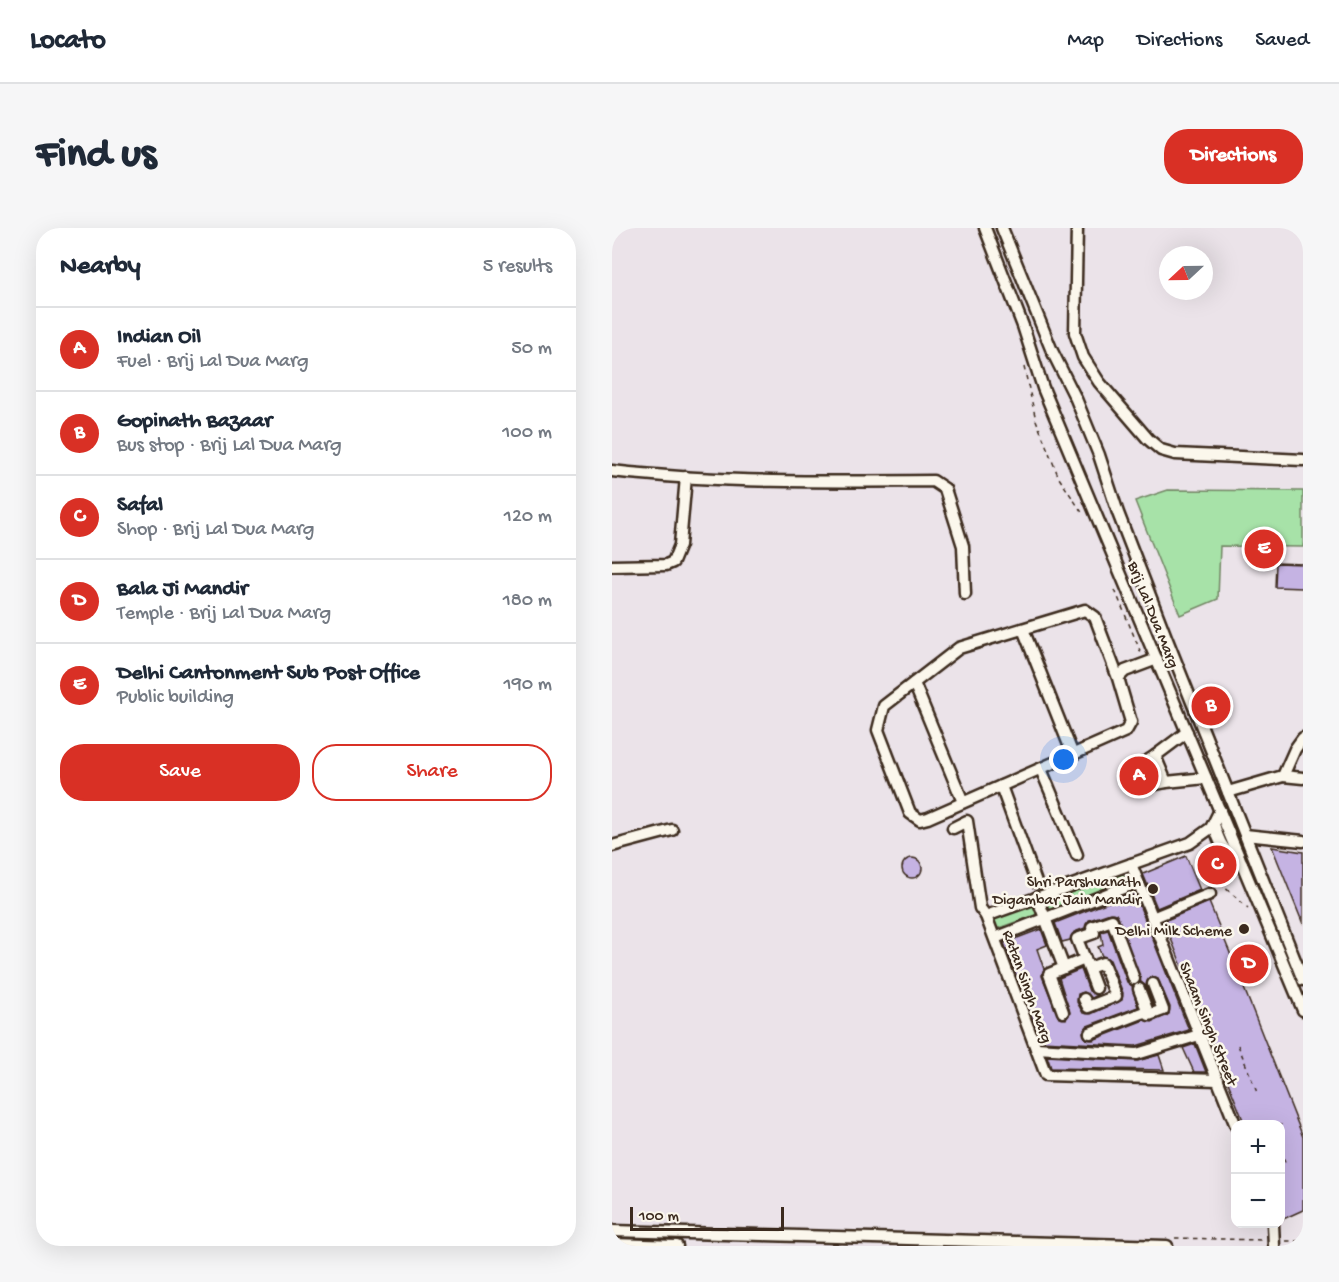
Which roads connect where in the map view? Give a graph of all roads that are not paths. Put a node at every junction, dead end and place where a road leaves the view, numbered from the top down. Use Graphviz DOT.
graph roads {
  1 [pos="985,228"];
  2 [pos="1002,228"];
  3 [pos="1077,228"];
  4 [pos="1303,460"];
  5 [pos="612,471"];
  6 [pos="686,477"];
  7 [pos="612,566"];
  8 [pos="965,594"];
  9 [pos="1023,629"];
  10 [pos="1157,659"];
  11 [pos="1118,678"];
  12 [pos="914,683"];
  13 [pos="1187,732"];
  14 [pos="1303,738"];
  15 [pos="1073,755"];
  16 [pos="1041,770"];
  17 [pos="1283,776"];
  18 [pos="1206,778"];
  19 [pos="1303,778"];
  20 [pos="1001,786"];
  21 [pos="1228,792"];
  22 [pos="963,802"];
  23 [pos="1220,810"];
  24 [pos="1214,824"];
  25 [pos="953,828"];
  26 [pos="672,830"];
  27 [pos="1245,835"];
  28 [pos="1303,841"];
  29 [pos="612,846"];
  30 [pos="1077,855"];
  31 [pos="1242,863"];
  32 [pos="1131,864"];
  33 [pos="1036,882"];
  34 [pos="1138,882"];
  35 [pos="1213,891"];
  36 [pos="1037,897"];
  37 [pos="986,916"];
  38 [pos="1152,918"];
  39 [pos="1045,919"];
  40 [pos="995,938"];
  41 [pos="1087,963"];
  42 [pos="1064,968"];
  43 [pos="1303,980"];
  44 [pos="1153,984"];
  45 [pos="1096,988"];
  46 [pos="1084,999"];
  47 [pos="1303,1010"];
  48 [pos="1063,1012"];
  49 [pos="1150,1017"];
  50 [pos="1090,1033"];
  51 [pos="1199,1035"];
  52 [pos="1036,1048"];
  53 [pos="1218,1080"];
  54 [pos="1234,1120"];
  55 [pos="1274,1228"];
  56 [pos="612,1231"];
  57 [pos="878,1243"];
  58 [pos="612,1244"];
  59 [pos="677,1246"];
  60 [pos="1167,1246"];
  61 [pos="1274,1246"];
  1 -- 10 [label="street, Brij Lal Dua Marg"];
  2 -- 21 [label="street, Brij Lal Dua Marg"];
  3 -- 4 [label="street"];
  5 -- 6 [label="street"];
  6 -- 7 [label="street"];
  6 -- 8 [label="street"];
  9 -- 11 [label="street"];
  9 -- 12 [label="street"];
  9 -- 15 [label="street"];
  10 -- 11 [label="street"];
  10 -- 13 [label="street, Brij Lal Dua Marg"];
  11 -- 15 [label="street"];
  12 -- 22 [label="street"];
  12 -- 22 [label="street"];
  13 -- 18 [label="street, Brij Lal Dua Marg"];
  13 -- 18 [label="street"];
  14 -- 17 [label="street"];
  15 -- 16 [label="street"];
  16 -- 20 [label="street"];
  16 -- 30 [label="street"];
  17 -- 19 [label="street"];
  17 -- 21 [label="street"];
  18 -- 23 [label="street, Brij Lal Dua Marg"];
  20 -- 22 [label="street"];
  20 -- 33 [label="street"];
  21 -- 27 [label="street, Brij Lal Dua Marg"];
  23 -- 24 [label="street"];
  23 -- 31 [label="street, Brij Lal Dua Marg"];
  24 -- 31 [label="street"];
  24 -- 32 [label="street, Ratan Singh Marg"];
  25 -- 37 [label="street"];
  26 -- 29 [label="street"];
  27 -- 28 [label="street"];
  27 -- 43 [label="street, Brij Lal Dua Marg"];
  31 -- 47 [label="street, Brij Lal Dua Marg"];
  32 -- 34 [label="street, Shaam Singh Street"];
  32 -- 36 [label="street, Ratan Singh Marg"];
  34 -- 38 [label="street, Shaam Singh Street"];
  34 -- 39 [label="street"];
  35 -- 38 [label="street"];
  36 -- 37 [label="street, Ratan Singh Marg"];
  36 -- 39 [label="street"];
  37 -- 40 [label="street, Ratan Singh Marg"];
  38 -- 51 [label="street, Shaam Singh Street"];
  39 -- 40 [label="street"];
  39 -- 42 [label="street"];
  40 -- 52 [label="street, Ratan Singh Marg"];
  41 -- 42 [label="street"];
  41 -- 45 [label="street"];
  41 -- 46 [label="street"];
  41 -- 49 [label="street"];
  42 -- 48 [label="street"];
  44 -- 49 [label="street"];
  49 -- 50 [label="street"];
  51 -- 52 [label="street"];
  51 -- 53 [label="street, Shaam Singh Street"];
  52 -- 53 [label="street, Ratan Singh Marg"];
  53 -- 54 [label="street, Shaam Singh Street"];
  55 -- 61 [label="street"];
  56 -- 57 [label="street"];
  57 -- 60 [label="street"];
  58 -- 59 [label="street"];
}
